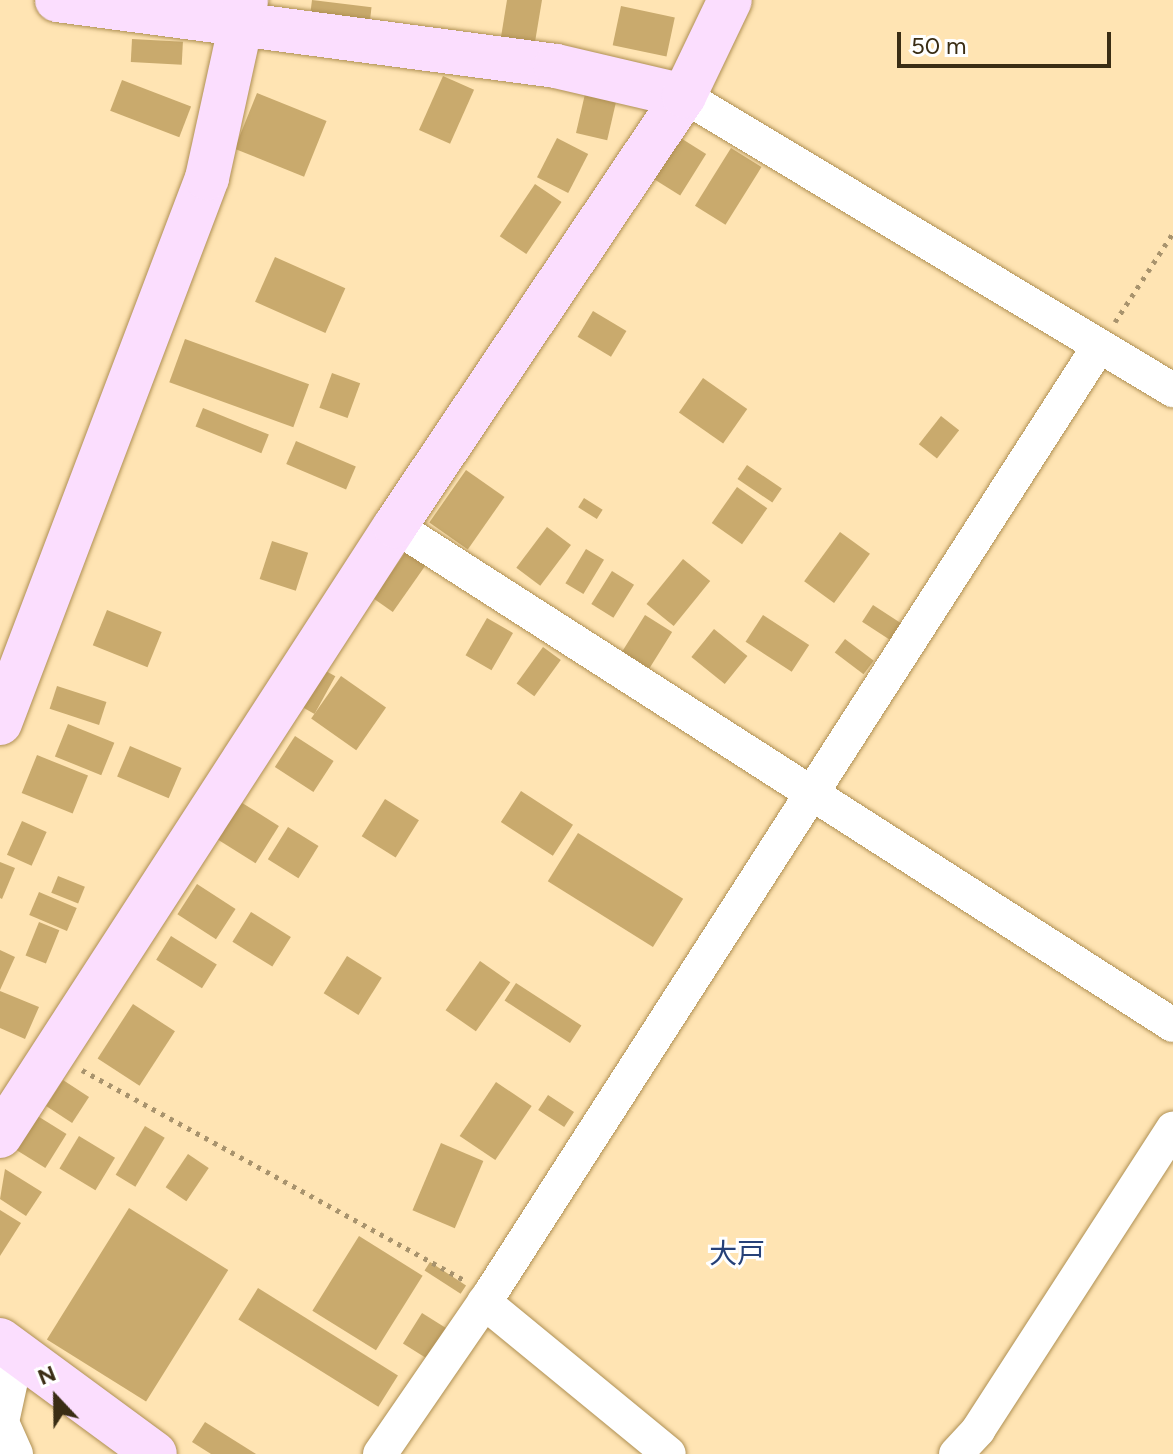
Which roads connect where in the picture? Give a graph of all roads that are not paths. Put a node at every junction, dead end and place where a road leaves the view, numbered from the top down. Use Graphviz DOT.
graph roads {
  1 [pos="57,0"];
  2 [pos="730,0"];
  3 [pos="244,12"];
  4 [pos="684,96"];
  5 [pos="1099,346"];
  6 [pos="1173,390"];
  7 [pos="395,526"];
  8 [pos="0,723"];
  9 [pos="810,790"];
  10 [pos="1173,1025"];
  11 [pos="1173,1128"];
  12 [pos="0,1136"];
  13 [pos="487,1298"];
  14 [pos="9,1347"];
  15 [pos="16,1454"];
  16 [pos="155,1454"];
  17 [pos="380,1454"];
  18 [pos="669,1454"];
  19 [pos="956,1454"];
  1 -- 3 [label="street"];
  2 -- 4 [label="street"];
  3 -- 4 [label="street"];
  3 -- 8 [label="street"];
  4 -- 5 [label="street"];
  4 -- 7 [label="street"];
  5 -- 6 [label="street"];
  5 -- 9 [label="street"];
  7 -- 9 [label="street"];
  7 -- 12 [label="street"];
  9 -- 10 [label="street"];
  9 -- 13 [label="street"];
  11 -- 19 [label="street"];
  13 -- 17 [label="street"];
  13 -- 18 [label="street"];
  14 -- 15 [label="street"];
  14 -- 16 [label="street"];
}
